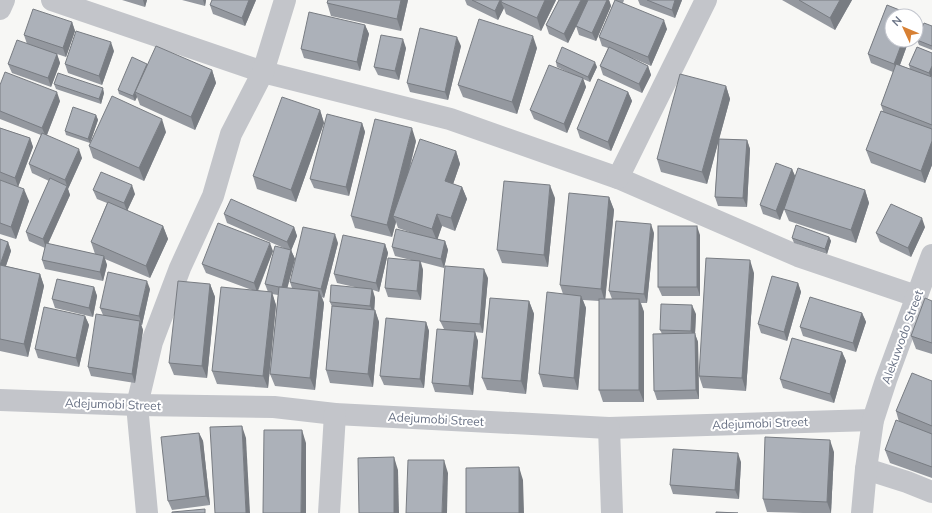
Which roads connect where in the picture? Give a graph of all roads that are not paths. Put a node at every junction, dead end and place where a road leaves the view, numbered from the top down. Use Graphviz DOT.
graph roads {
  1 [pos="4,0"];
  2 [pos="52,0"];
  3 [pos="285,0"];
  4 [pos="706,0"];
  5 [pos="0,9"];
  6 [pos="263,72"];
  7 [pos="618,178"];
  8 [pos="932,255"];
  9 [pos="916,296"];
  10 [pos="0,400"];
  11 [pos="137,405"];
  12 [pos="335,414"];
  13 [pos="873,420"];
  14 [pos="609,428"];
  15 [pos="866,469"];
  16 [pos="932,492"];
  17 [pos="147,513"];
  18 [pos="329,513"];
  19 [pos="612,513"];
  20 [pos="862,513"];
  1 -- 5 [label="street"];
  2 -- 6 [label="street"];
  3 -- 6 [label="street"];
  4 -- 7 [label="street"];
  6 -- 7 [label="street"];
  6 -- 11 [label="street"];
  7 -- 9 [label="street"];
  8 -- 9 [label="street, Alekuwodo Street"];
  9 -- 13 [label="street, Alekuwodo Street"];
  10 -- 11 [label="street, Adejumobi Street"];
  11 -- 12 [label="street, Adejumobi Street"];
  11 -- 17 [label="street"];
  12 -- 14 [label="street, Adejumobi Street"];
  12 -- 18 [label="street"];
  13 -- 14 [label="street, Adejumobi Street"];
  13 -- 15 [label="street, Alekuwodo Street"];
  14 -- 19 [label="street"];
  15 -- 16 [label="street"];
  15 -- 20 [label="street, Alekuwodo Street"];
}
